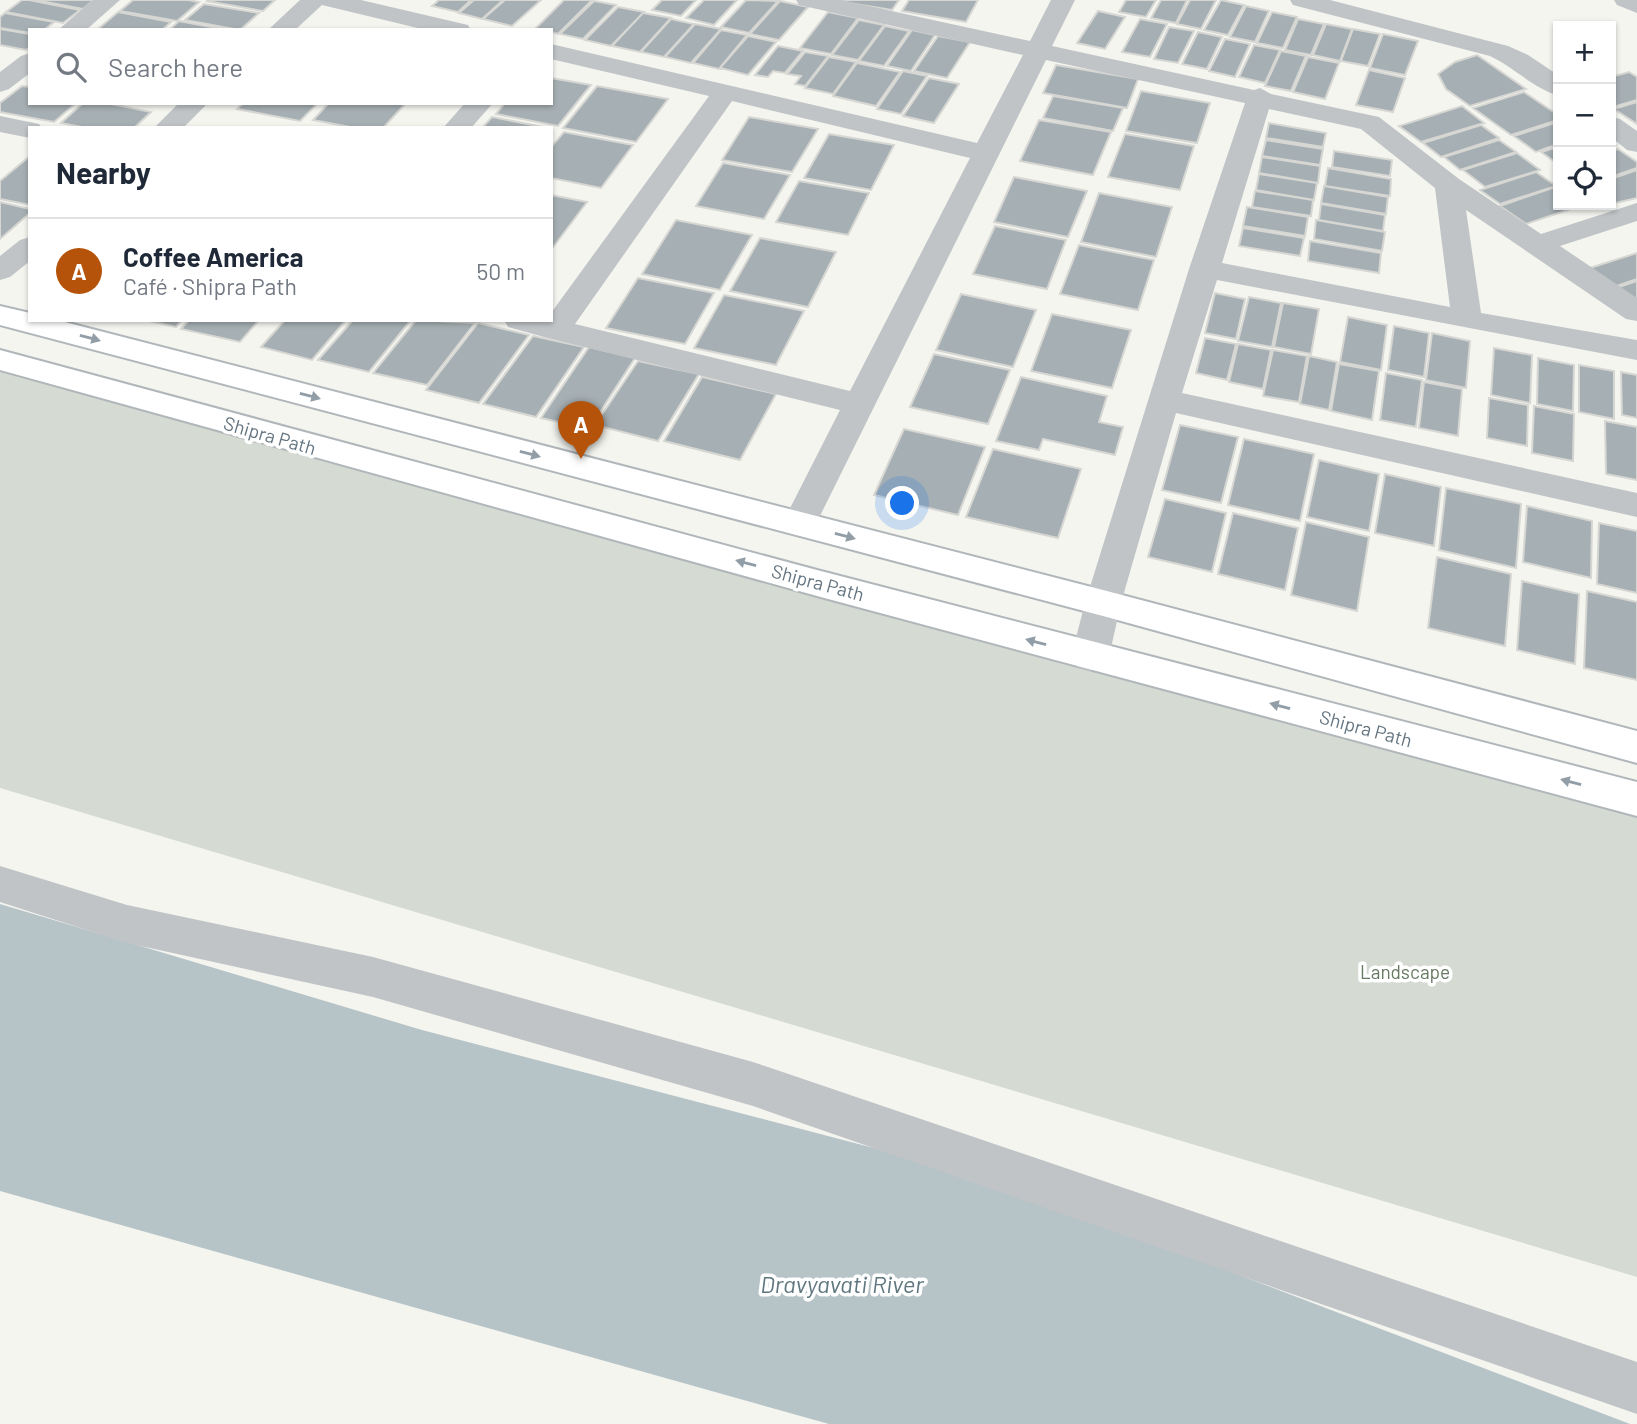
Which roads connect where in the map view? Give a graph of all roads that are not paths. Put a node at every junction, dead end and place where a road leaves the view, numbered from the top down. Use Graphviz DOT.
graph roads {
  1 [pos="108,0"];
  2 [pos="314,0"];
  3 [pos="330,0"];
  4 [pos="808,0"];
  5 [pos="1063,0"];
  6 [pos="1302,0"];
  7 [pos="1626,0"];
  8 [pos="1637,6"];
  9 [pos="73,28"];
  10 [pos="282,28"];
  11 [pos="450,28"];
  12 [pos="1037,48"];
  13 [pos="553,51"];
  14 [pos="28,63"];
  15 [pos="0,84"];
  16 [pos="1554,84"];
  17 [pos="726,92"];
  18 [pos="1260,96"];
  19 [pos="193,105"];
  20 [pos="478,105"];
  21 [pos="0,124"];
  22 [pos="169,126"];
  23 [pos="458,126"];
  24 [pos="1616,129"];
  25 [pos="28,130"];
  26 [pos="1637,144"];
  27 [pos="985,153"];
  28 [pos="1449,185"];
  29 [pos="1637,212"];
  30 [pos="1538,244"];
  31 [pos="28,248"];
  32 [pos="1203,269"];
  33 [pos="0,271"];
  34 [pos="1637,312"];
  35 [pos="0,315"];
  36 [pos="1467,320"];
  37 [pos="526,322"];
  38 [pos="555,330"];
  39 [pos="1637,350"];
  40 [pos="0,360"];
  41 [pos="1164,400"];
  42 [pos="859,404"];
  43 [pos="1637,505"];
  44 [pos="799,524"];
  45 [pos="1103,603"];
  46 [pos="1090,657"];
  47 [pos="1637,747"];
  48 [pos="1637,799"];
  49 [pos="0,884"];
  50 [pos="1637,1388"];
  1 -- 9 [label="street"];
  2 -- 10 [label="street"];
  3 -- 11 [label="street"];
  4 -- 12 [label="street"];
  5 -- 12 [label="street"];
  6 -- 16 [label="street"];
  7 -- 8 [label="street"];
  12 -- 18 [label="street"];
  12 -- 27 [label="street"];
  13 -- 17 [label="street"];
  14 -- 15 [label="street"];
  17 -- 27 [label="street"];
  17 -- 38 [label="street"];
  18 -- 28 [label="street"];
  18 -- 32 [label="street"];
  19 -- 22 [label="street"];
  20 -- 23 [label="street"];
  21 -- 25 [label="street"];
  24 -- 26 [label="street"];
  27 -- 42 [label="street"];
  28 -- 30 [label="street"];
  28 -- 36 [label="street"];
  29 -- 30 [label="street"];
  30 -- 34 [label="street"];
  31 -- 33 [label="street"];
  32 -- 36 [label="street"];
  32 -- 41 [label="street"];
  35 -- 44 [label="street, one-way"];
  36 -- 39 [label="street"];
  37 -- 38 [label="street"];
  38 -- 42 [label="street"];
  46 -- 40 [label="street, Shipra Path, one-way"];
  41 -- 43 [label="street"];
  41 -- 45 [label="street"];
  42 -- 44 [label="street"];
  44 -- 45 [label="street, one-way"];
  45 -- 46 [label="street"];
  45 -- 47 [label="street"];
  48 -- 46 [label="street, Shipra Path, one-way"];
  49 -- 50 [label="street"];
}
